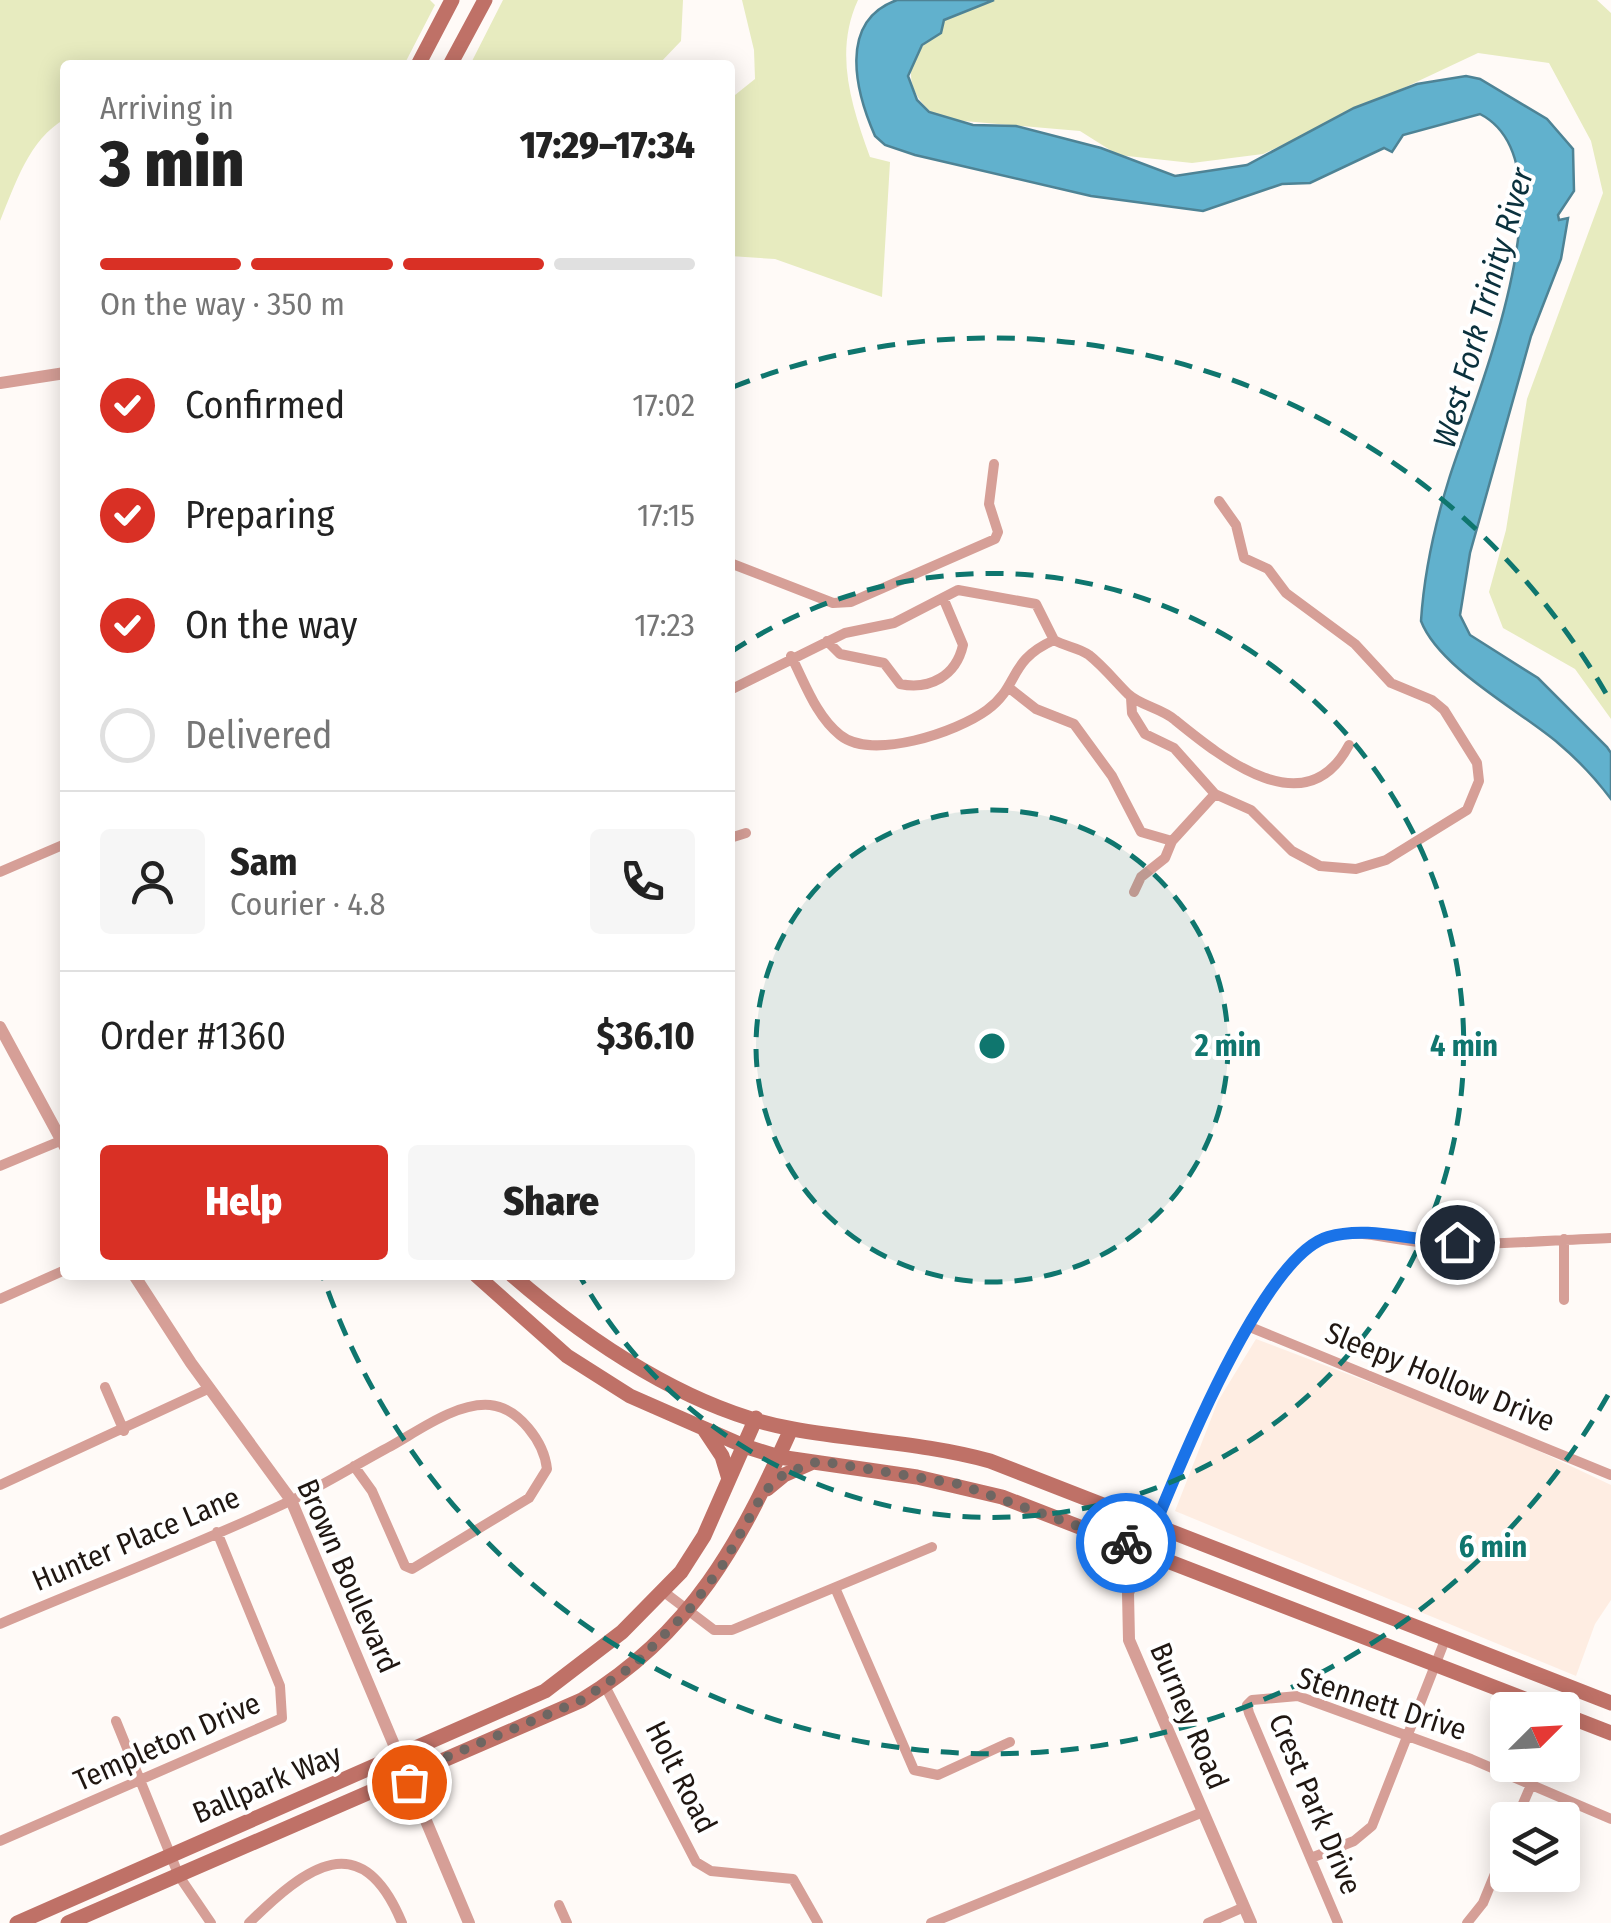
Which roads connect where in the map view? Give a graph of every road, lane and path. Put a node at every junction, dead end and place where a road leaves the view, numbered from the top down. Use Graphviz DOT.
graph roads {
  1 [pos="452,0"];
  2 [pos="485,0"];
  3 [pos="421,60"];
  4 [pos="453,60"];
  5 [pos="60,374"];
  6 [pos="0,383"];
  7 [pos="994,464"];
  8 [pos="1218,501"];
  9 [pos="735,564"];
  10 [pos="944,600"];
  11 [pos="1054,640"];
  12 [pos="827,641"];
  13 [pos="791,656"];
  14 [pos="735,687"];
  15 [pos="1008,687"];
  16 [pos="1132,698"];
  17 [pos="1348,745"];
  18 [pos="1215,794"];
  19 [pos="746,832"];
  20 [pos="735,836"];
  21 [pos="1172,841"];
  22 [pos="60,846"];
  23 [pos="0,872"];
  24 [pos="1134,892"];
  25 [pos="0,1027"];
  26 [pos="60,1135"];
  27 [pos="60,1144"];
  28 [pos="0,1166"];
  29 [pos="1611,1238"];
  30 [pos="1564,1239"];
  31 [pos="60,1272"];
  32 [pos="137,1280"];
  33 [pos="482,1280"];
  34 [pos="518,1280"];
  35 [pos="0,1299"];
  36 [pos="1564,1300"];
  37 [pos="1250,1327"];
  38 [pos="105,1387"];
  39 [pos="210,1388"];
  40 [pos="756,1418"];
  41 [pos="701,1426"];
  42 [pos="791,1429"];
  43 [pos="124,1431"];
  44 [pos="744,1446"];
  45 [pos="779,1457"];
  46 [pos="819,1461"];
  47 [pos="354,1466"];
  48 [pos="1611,1475"];
  49 [pos="729,1478"];
  50 [pos="0,1484"];
  51 [pos="764,1492"];
  52 [pos="291,1500"];
  53 [pos="1154,1526"];
  54 [pos="217,1532"];
  55 [pos="932,1548"];
  56 [pos="1145,1550"];
  57 [pos="836,1590"];
  58 [pos="664,1592"];
  59 [pos="689,1610"];
  60 [pos="0,1624"];
  61 [pos="1445,1640"];
  62 [pos="1436,1665"];
  63 [pos="605,1686"];
  64 [pos="1506,1692"];
  65 [pos="1611,1703"];
  66 [pos="1246,1705"];
  67 [pos="116,1720"];
  68 [pos="1580,1721"];
  69 [pos="1611,1733"];
  70 [pos="1407,1736"];
  71 [pos="1010,1742"];
  72 [pos="398,1757"];
  73 [pos="406,1774"];
  74 [pos="143,1780"];
  75 [pos="1530,1785"];
  76 [pos="1523,1802"];
  77 [pos="1203,1812"];
  78 [pos="1611,1819"];
  79 [pos="0,1842"];
  80 [pos="172,1854"];
  81 [pos="1310,1858"];
  82 [pos="179,1876"];
  83 [pos="1490,1885"];
  84 [pos="559,1906"];
  85 [pos="1244,1907"];
  86 [pos="17,1923"];
  87 [pos="68,1923"];
  88 [pos="211,1923"];
  89 [pos="249,1923"];
  90 [pos="402,1923"];
  91 [pos="470,1923"];
  92 [pos="567,1923"];
  93 [pos="818,1923"];
  94 [pos="932,1923"];
  95 [pos="1208,1923"];
  96 [pos="1251,1923"];
  97 [pos="1338,1923"];
  98 [pos="1467,1923"];
  1 -- 3 [label="main road"];
  2 -- 4 [label="main road"];
  5 -- 6 [label="street"];
  7 -- 9 [label="street"];
  8 -- 18 [label="street"];
  10 -- 11 [label="street"];
  10 -- 12 [label="street"];
  10 -- 12 [label="street"];
  11 -- 15 [label="street"];
  11 -- 16 [label="street"];
  12 -- 13 [label="street"];
  13 -- 14 [label="street"];
  13 -- 15 [label="street"];
  15 -- 21 [label="street"];
  16 -- 17 [label="street"];
  16 -- 18 [label="street"];
  18 -- 21 [label="street"];
  19 -- 20 [label="street"];
  21 -- 24 [label="street"];
  22 -- 23 [label="street"];
  25 -- 26 [label="street"];
  27 -- 28 [label="street"];
  29 -- 30 [label="street"];
  30 -- 36 [label="street"];
  30 -- 37 [label="street"];
  31 -- 35 [label="street"];
  32 -- 39 [label="street, Brown Boulevard"];
  33 -- 41 [label="main road"];
  34 -- 40 [label="main road"];
  37 -- 48 [label="street, Sleepy Hollow Drive"];
  37 -- 53 [label="street"];
  38 -- 43 [label="street"];
  39 -- 43 [label="street"];
  39 -- 52 [label="street, Brown Boulevard"];
  40 -- 42 [label="main road"];
  40 -- 44 [label="main road, Ballpark Way"];
  41 -- 44 [label="main road"];
  41 -- 49 [label="main road"];
  42 -- 45 [label="main road, Ballpark Way"];
  42 -- 53 [label="main road"];
  43 -- 50 [label="street"];
  44 -- 45 [label="main road"];
  44 -- 49 [label="main road, Ballpark Way"];
  45 -- 46 [label="main road"];
  45 -- 51 [label="main road, Ballpark Way"];
  46 -- 51 [label="main road"];
  46 -- 56 [label="main road"];
  47 -- 47 [label="street, Hunter Place Lane"];
  47 -- 52 [label="street, Hunter Place Lane"];
  49 -- 58 [label="main road, Ballpark Way"];
  51 -- 59 [label="main road, Ballpark Way"];
  52 -- 54 [label="street, Hunter Place Lane"];
  52 -- 72 [label="street, Brown Boulevard"];
  53 -- 56 [label="street, Burney Road"];
  53 -- 61 [label="main road"];
  54 -- 60 [label="street, Hunter Place Lane"];
  54 -- 74 [label="street, Templeton Drive"];
  55 -- 57 [label="street"];
  56 -- 62 [label="main road"];
  56 -- 77 [label="street, Burney Road"];
  57 -- 59 [label="street"];
  57 -- 71 [label="street"];
  58 -- 59 [label="street"];
  58 -- 72 [label="main road, Ballpark Way"];
  59 -- 63 [label="main road, Ballpark Way"];
  61 -- 62 [label="street"];
  61 -- 65 [label="main road"];
  62 -- 64 [label="main road"];
  62 -- 70 [label="street"];
  63 -- 73 [label="main road, Ballpark Way"];
  63 -- 93 [label="street, Holt Road"];
  66 -- 70 [label="street, Stennett Drive"];
  66 -- 81 [label="street, Crest Park Drive"];
  67 -- 74 [label="street"];
  68 -- 69 [label="main road"];
  70 -- 75 [label="street, Stennett Drive"];
  70 -- 81 [label="street"];
  72 -- 73 [label="street, Brown Boulevard"];
  72 -- 80 [label="main road, Ballpark Way"];
  73 -- 82 [label="main road, Ballpark Way"];
  73 -- 91 [label="street, Brown Boulevard"];
  74 -- 79 [label="street, Templeton Drive"];
  74 -- 80 [label="street"];
  75 -- 76 [label="street"];
  75 -- 78 [label="street, Stennett Drive"];
  77 -- 85 [label="street, Burney Road"];
  77 -- 94 [label="street"];
  80 -- 82 [label="street"];
  80 -- 86 [label="main road, Ballpark Way"];
  81 -- 97 [label="street, Crest Park Drive"];
  82 -- 87 [label="main road, Ballpark Way"];
  82 -- 88 [label="street"];
  83 -- 98 [label="street"];
  84 -- 92 [label="street"];
  85 -- 95 [label="street"];
  85 -- 96 [label="street, Burney Road"];
  89 -- 90 [label="street"];
}
